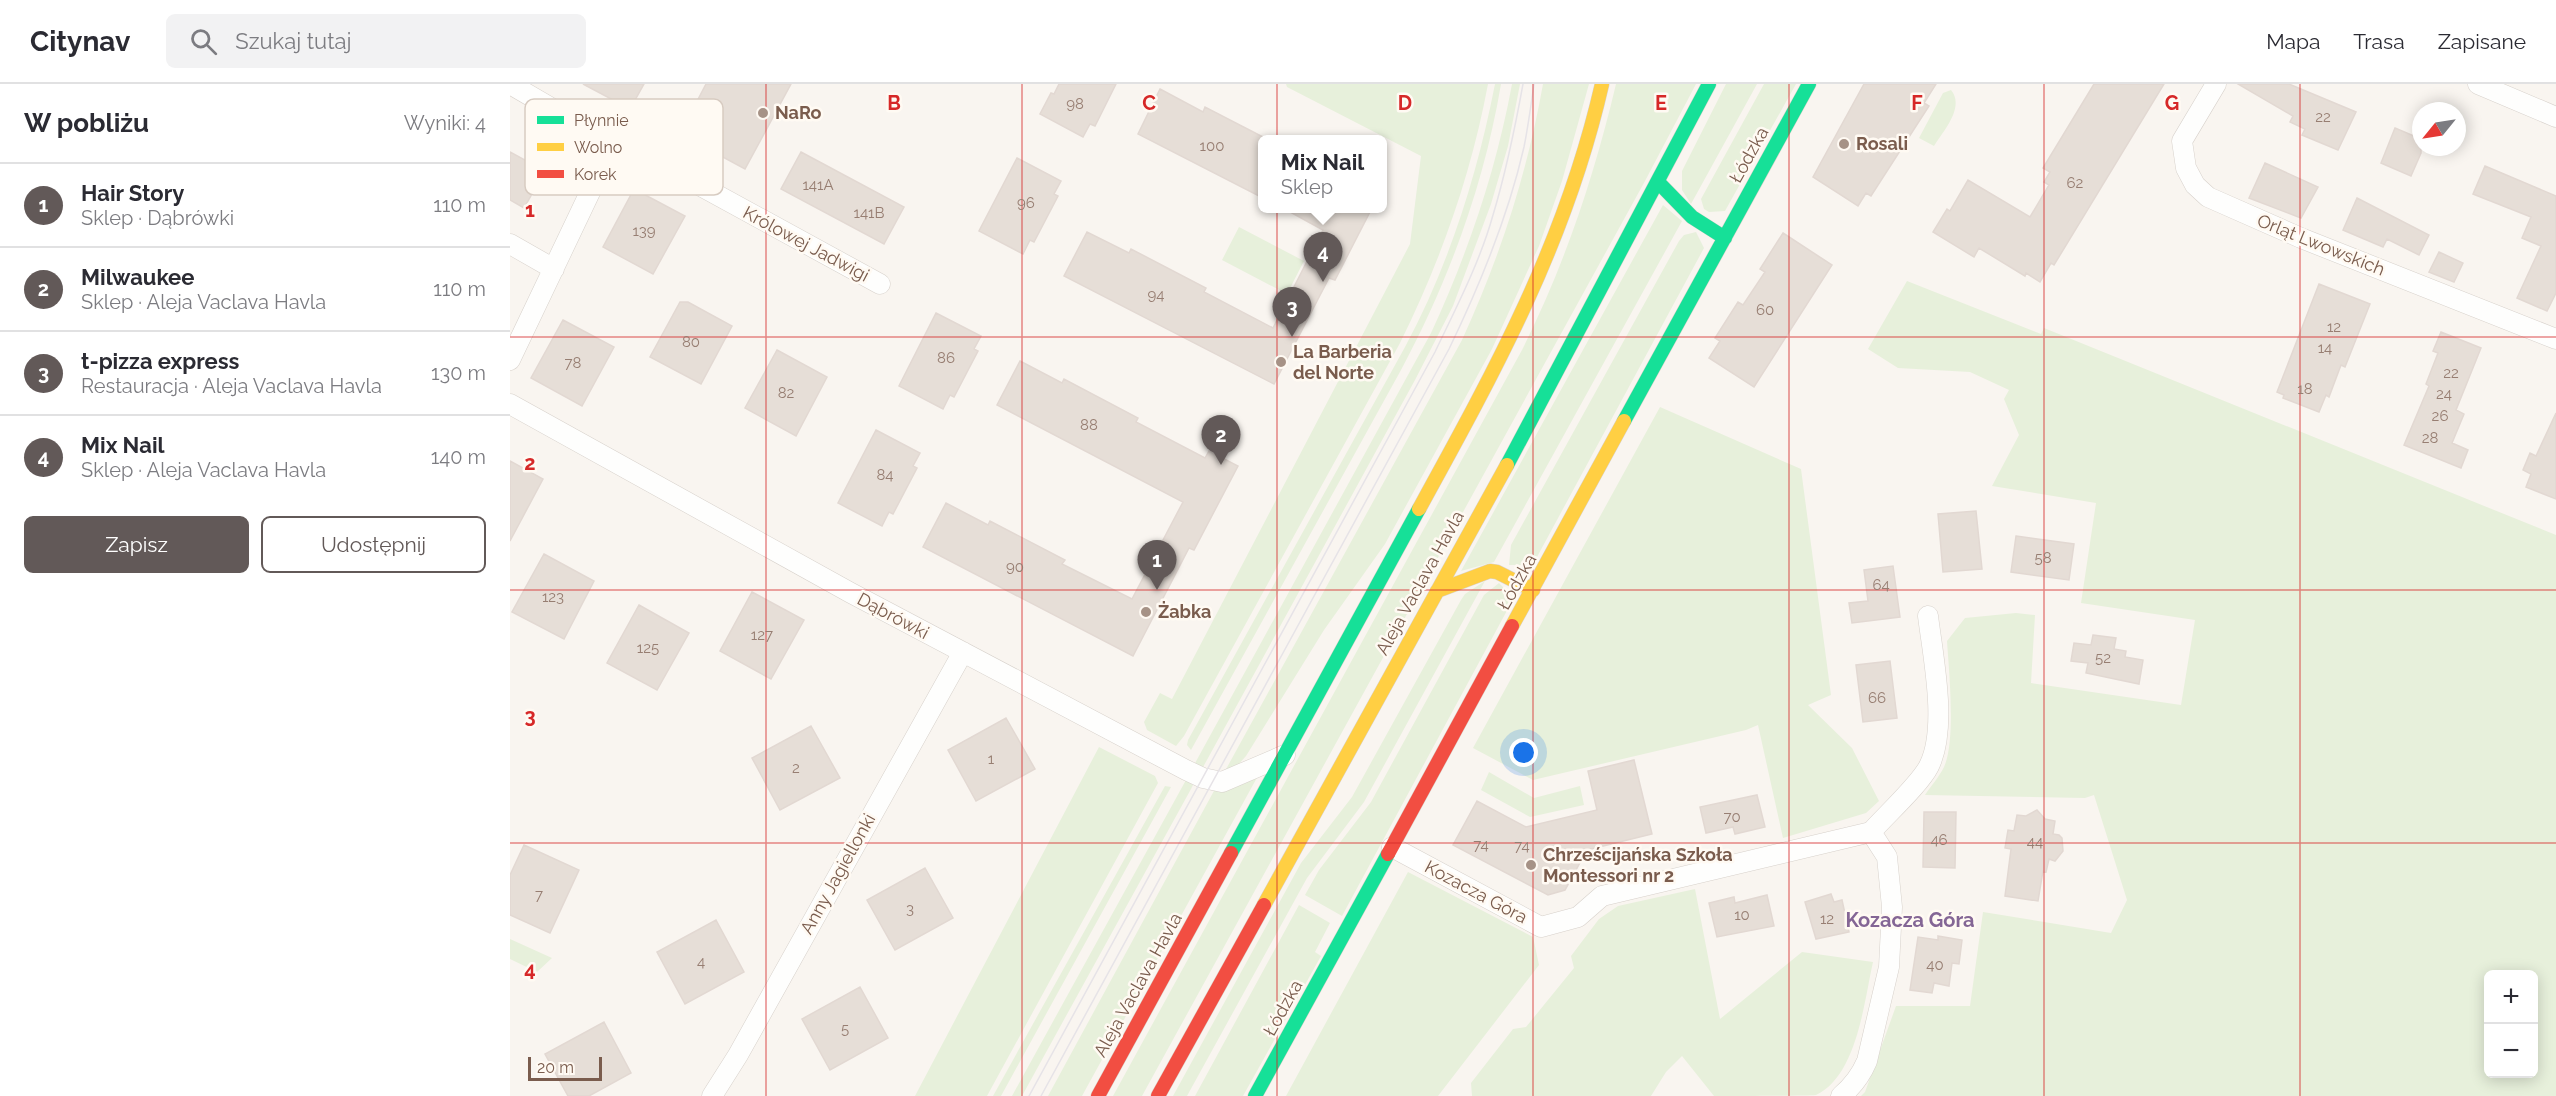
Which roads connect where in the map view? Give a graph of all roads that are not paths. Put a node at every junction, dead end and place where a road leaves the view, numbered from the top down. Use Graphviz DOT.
graph roads {
  1 [pos="510,84"];
  2 [pos="1602,84"];
  3 [pos="1709,84"];
  4 [pos="1809,84"];
  5 [pos="2216,84"];
  6 [pos="2478,84"];
  7 [pos="536,99"];
  8 [pos="2556,117"];
  9 [pos="1659,183"];
  10 [pos="589,195"];
  11 [pos="717,195"];
  12 [pos="1725,238"];
  13 [pos="510,244"];
  14 [pos="554,269"];
  15 [pos="880,284"];
  16 [pos="2556,339"];
  17 [pos="510,360"];
  18 [pos="510,404"];
  19 [pos="1533,590"];
  20 [pos="1437,591"];
  21 [pos="1929,616"];
  22 [pos="963,652"];
  23 [pos="1285,755"];
  24 [pos="1871,832"];
  25 [pos="1392,847"];
  26 [pos="711,1096"];
  27 [pos="1098,1096"];
  28 [pos="1158,1096"];
  29 [pos="1255,1096"];
  30 [pos="1841,1096"];
  1 -- 7 [label="street, Królowej Jadwigi"];
  2 -- 23 [label="main road, Aleja Vaclava Havla"];
  3 -- 9 [label="main road, Aleja Vaclava Havla"];
  4 -- 12 [label="main road, Łódzka"];
  5 -- 16 [label="street, Orląt Lwowskich"];
  6 -- 8 [label="street"];
  9 -- 12 [label="main road"];
  9 -- 20 [label="main road, Aleja Vaclava Havla"];
  10 -- 14 [label="street"];
  11 -- 15 [label="street, Królowej Jadwigi"];
  12 -- 19 [label="main road, Łódzka"];
  13 -- 14 [label="street"];
  14 -- 17 [label="street"];
  18 -- 22 [label="street, Dąbrówki"];
  19 -- 20 [label="main road"];
  19 -- 25 [label="main road, Łódzka"];
  20 -- 28 [label="main road, Aleja Vaclava Havla"];
  21 -- 24 [label="street"];
  22 -- 23 [label="street, Dąbrówki"];
  22 -- 26 [label="street, Anny Jagiellonki"];
  23 -- 27 [label="main road, Aleja Vaclava Havla"];
  24 -- 25 [label="street, Kozacza Góra"];
  24 -- 30 [label="street"];
  25 -- 29 [label="main road, Łódzka"];
}
